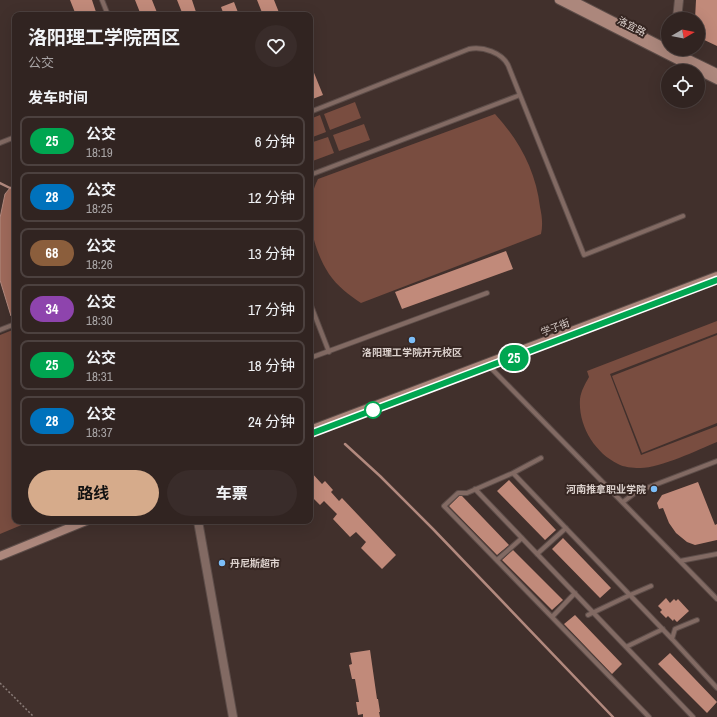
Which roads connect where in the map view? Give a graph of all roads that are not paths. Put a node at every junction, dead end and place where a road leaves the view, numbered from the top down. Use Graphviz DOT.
graph roads {
  1 [pos="102,0"];
  2 [pos="559,0"];
  3 [pos="572,0"];
  4 [pos="678,0"];
  5 [pos="107,12"];
  6 [pos="677,12"];
  7 [pos="661,46"];
  8 [pos="661,46"];
  9 [pos="679,56"];
  10 [pos="681,56"];
  11 [pos="717,73"];
  12 [pos="717,80"];
  13 [pos="520,95"];
  14 [pos="313,111"];
  15 [pos="12,138"];
  16 [pos="0,143"];
  17 [pos="313,174"];
  18 [pos="683,216"];
  19 [pos="717,276"];
  20 [pos="717,280"];
  21 [pos="487,293"];
  22 [pos="313,311"];
  23 [pos="12,325"];
  24 [pos="0,330"];
  25 [pos="329,352"];
  26 [pos="313,357"];
  27 [pos="489,365"];
  28 [pos="313,429"];
  29 [pos="313,433"];
  30 [pos="541,458"];
  31 [pos="717,461"];
  32 [pos="513,473"];
  33 [pos="475,489"];
  34 [pos="623,502"];
  35 [pos="72,524"];
  36 [pos="79,524"];
  37 [pos="199,524"];
  38 [pos="566,528"];
  39 [pos="522,538"];
  40 [pos="0,553"];
  41 [pos="537,554"];
  42 [pos="717,554"];
  43 [pos="0,556"];
  44 [pos="496,560"];
  45 [pos="680,561"];
  46 [pos="651,586"];
  47 [pos="575,593"];
  48 [pos="630,594"];
  49 [pos="717,599"];
  50 [pos="592,612"];
  51 [pos="588,615"];
  52 [pos="552,617"];
  53 [pos="697,620"];
  54 [pos="663,629"];
  55 [pos="672,639"];
  56 [pos="626,647"];
  57 [pos="717,688"];
  58 [pos="689,713"];
  59 [pos="233,717"];
  60 [pos="649,717"];
  61 [pos="685,717"];
  62 [pos="693,717"];
  1 -- 5 [label="lane"];
  2 -- 7 [label="street, 洛宜路"];
  3 -- 8 [label="street, 洛宜路"];
  4 -- 6 [label="street"];
  9 -- 12 [label="street, 洛宜路"];
  10 -- 11 [label="street, 洛宜路"];
  13 -- 14 [label="lane"];
  13 -- 17 [label="lane"];
  13 -- 18 [label="lane"];
  15 -- 16 [label="lane"];
  19 -- 27 [label="street, 学子街"];
  20 -- 27 [label="street, 学子街"];
  21 -- 25 [label="lane"];
  22 -- 25 [label="lane"];
  23 -- 24 [label="lane"];
  25 -- 26 [label="lane"];
  27 -- 28 [label="street, 学子街"];
  27 -- 29 [label="street, 学子街"];
  27 -- 34 [label="lane"];
  30 -- 32 [label="lane"];
  31 -- 34 [label="lane"];
  32 -- 33 [label="lane"];
  32 -- 38 [label="lane"];
  33 -- 39 [label="lane"];
  33 -- 44 [label="lane"];
  34 -- 45 [label="lane"];
  35 -- 40 [label="street"];
  36 -- 43 [label="street"];
  37 -- 59 [label="street"];
  38 -- 41 [label="lane"];
  38 -- 48 [label="lane"];
  39 -- 41 [label="lane"];
  39 -- 44 [label="lane"];
  41 -- 47 [label="lane"];
  42 -- 45 [label="lane"];
  44 -- 52 [label="lane"];
  45 -- 49 [label="lane"];
  46 -- 48 [label="lane"];
  47 -- 50 [label="lane"];
  47 -- 52 [label="lane"];
  48 -- 50 [label="lane"];
  48 -- 54 [label="lane"];
  50 -- 51 [label="lane"];
  50 -- 56 [label="lane"];
  52 -- 60 [label="lane"];
  53 -- 55 [label="lane"];
  54 -- 55 [label="lane"];
  54 -- 56 [label="lane"];
  55 -- 57 [label="lane"];
  56 -- 58 [label="lane"];
  58 -- 61 [label="lane"];
  58 -- 62 [label="lane"];
}
